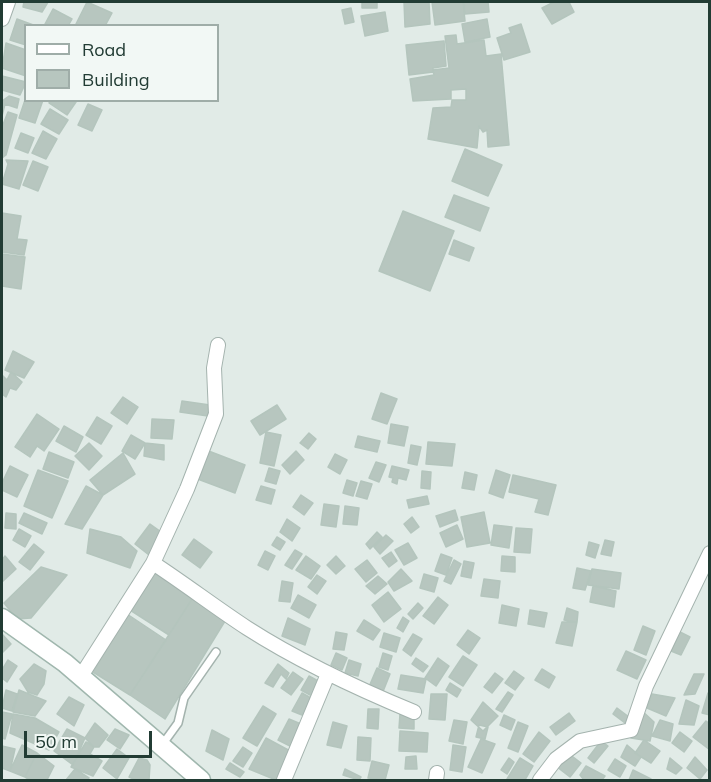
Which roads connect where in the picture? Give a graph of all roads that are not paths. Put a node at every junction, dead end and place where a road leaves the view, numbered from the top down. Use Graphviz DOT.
graph roads {
  1 [pos="8,2"];
  2 [pos="2,19"];
  3 [pos="218,345"];
  4 [pos="710,553"];
  5 [pos="153,563"];
  6 [pos="2,618"];
  7 [pos="216,652"];
  8 [pos="328,675"];
  9 [pos="81,676"];
  10 [pos="414,712"];
  11 [pos="161,747"];
  12 [pos="201,780"];
  13 [pos="284,780"];
  14 [pos="540,780"];
  1 -- 2 [label="street"];
  3 -- 5 [label="street"];
  4 -- 14 [label="street"];
  5 -- 8 [label="street"];
  5 -- 9 [label="street"];
  6 -- 9 [label="main road"];
  7 -- 11 [label="lane"];
  8 -- 10 [label="street"];
  8 -- 13 [label="street"];
  9 -- 11 [label="main road"];
  11 -- 12 [label="main road"];
}
